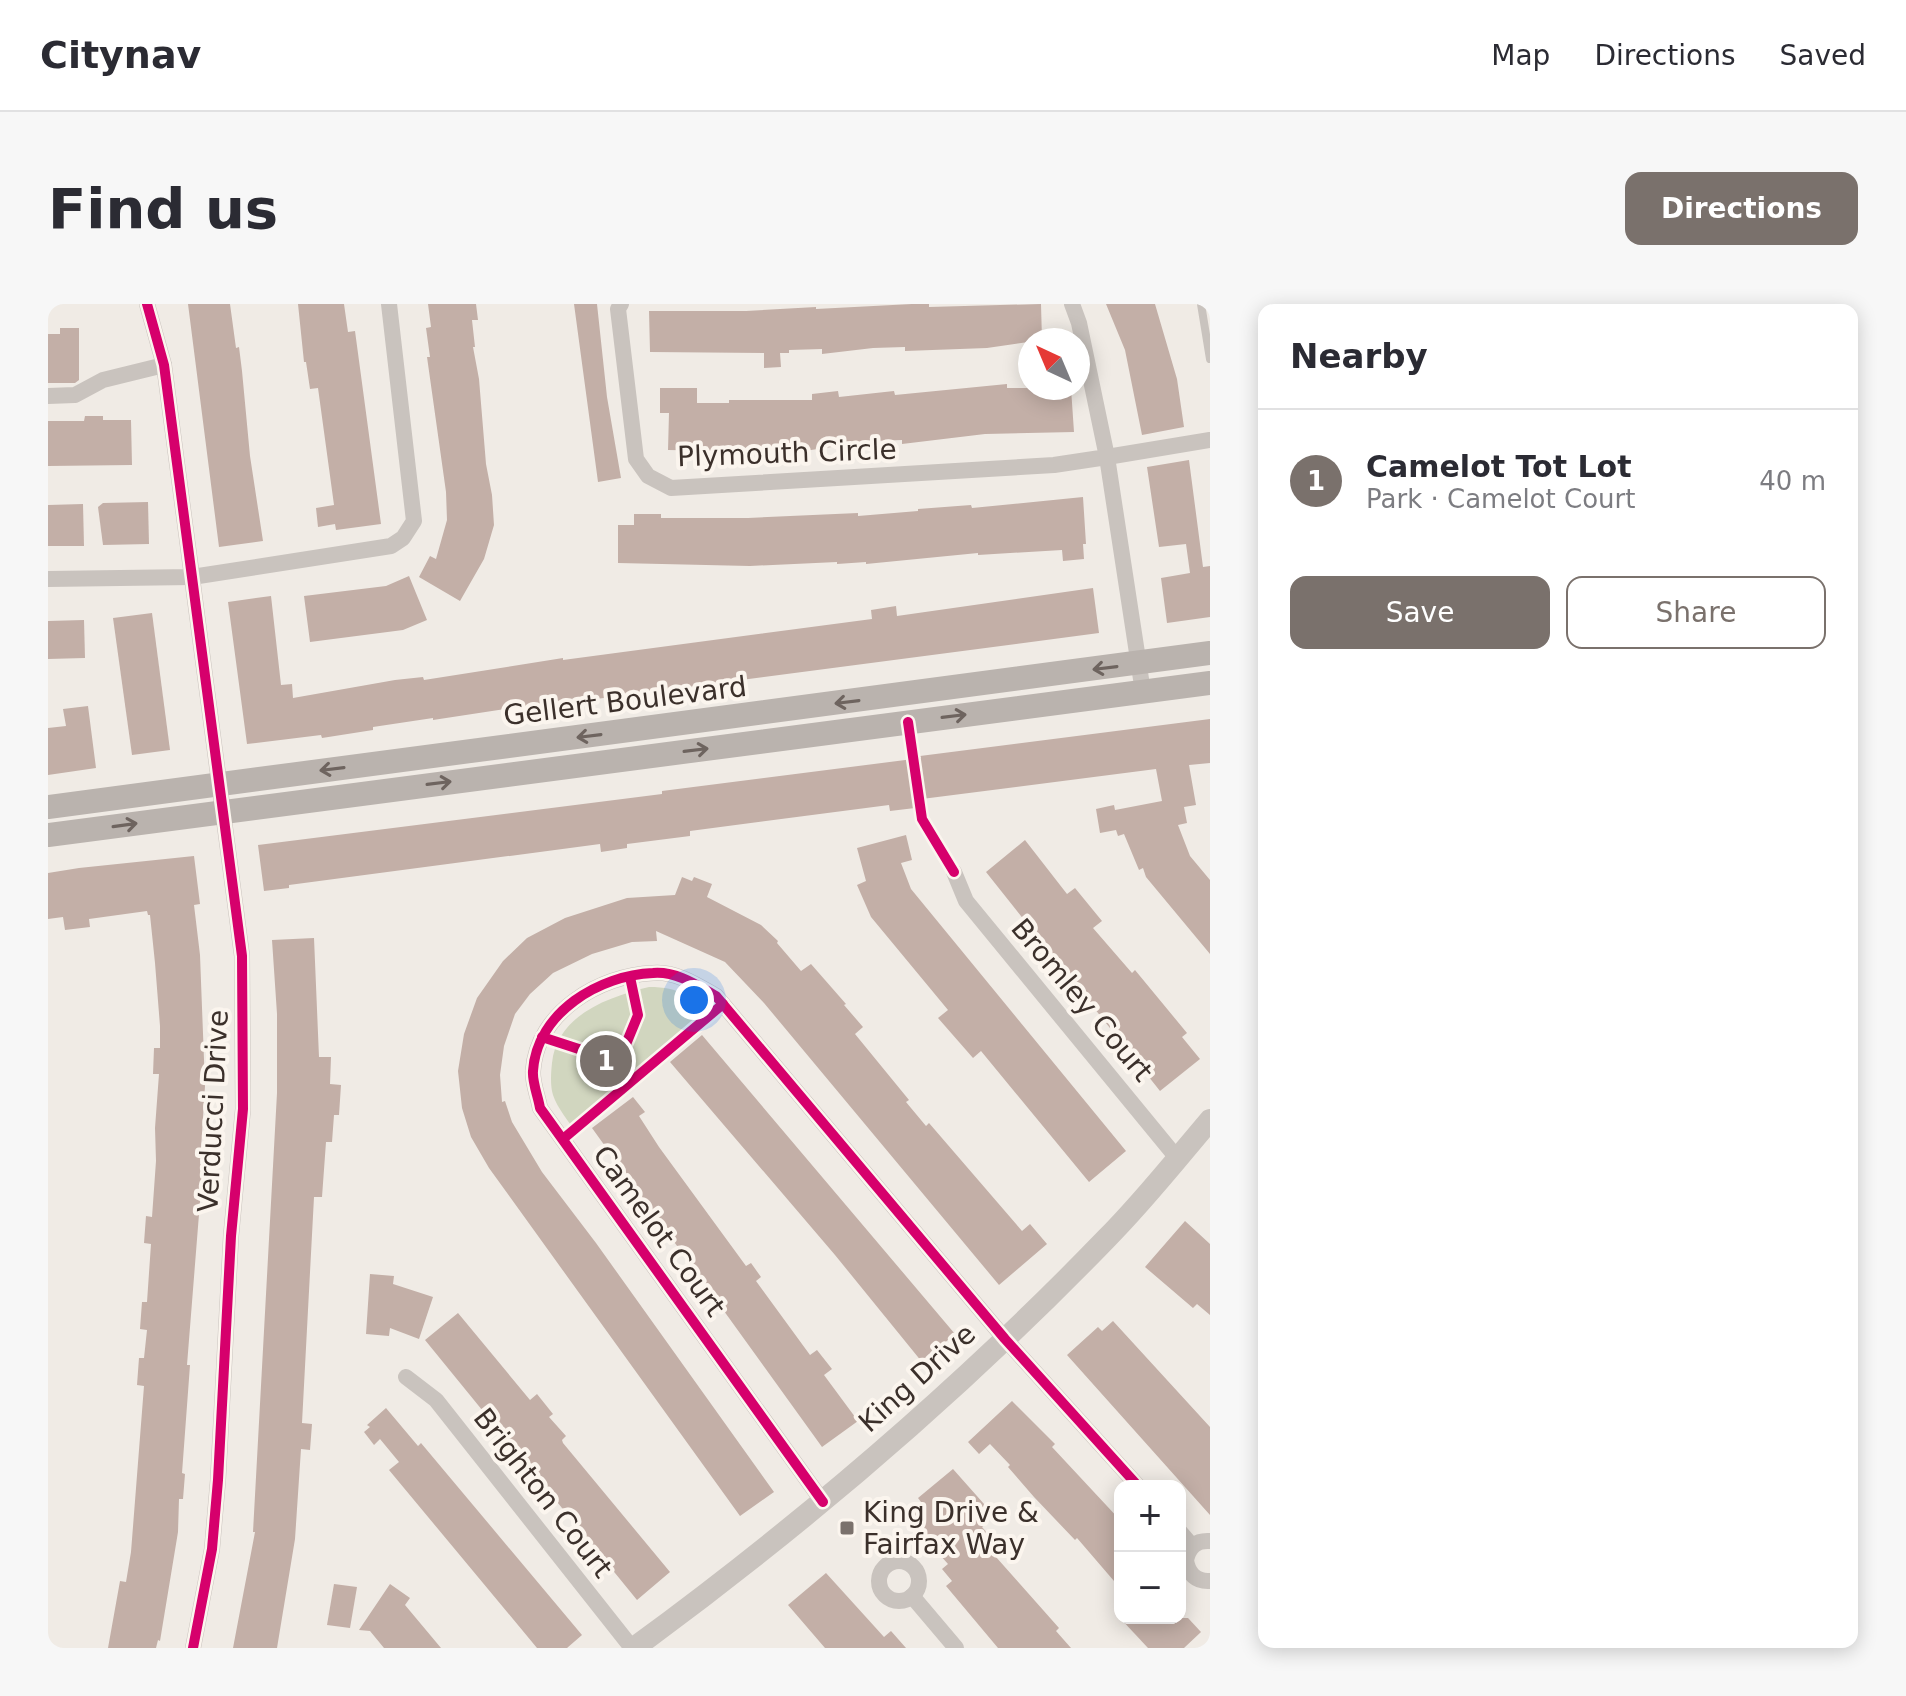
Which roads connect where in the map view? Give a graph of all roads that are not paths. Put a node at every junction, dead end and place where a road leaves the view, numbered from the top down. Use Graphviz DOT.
graph roads {
  1 [pos="147,304"];
  2 [pos="389,304"];
  3 [pos="621,304"];
  4 [pos="1072,304"];
  5 [pos="1201,304"];
  6 [pos="1210,359"];
  7 [pos="164,365"];
  8 [pos="48,396"];
  9 [pos="1210,440"];
  10 [pos="1107,457"];
  11 [pos="192,577"];
  12 [pos="48,579"];
  13 [pos="1210,653"];
  14 [pos="1140,664"];
  15 [pos="1210,683"];
  16 [pos="1143,692"];
  17 [pos="219,784"];
  18 [pos="48,807"];
  19 [pos="223,811"];
  20 [pos="48,835"];
  21 [pos="954,872"];
  22 [pos="1210,1120"];
  23 [pos="1177,1158"];
  24 [pos="1005,1339"];
  25 [pos="406,1377"];
  26 [pos="1133,1480"];
  27 [pos="823,1502"];
  28 [pos="1186,1539"];
  29 [pos="1210,1541"];
  30 [pos="1192,1546"];
  31 [pos="1210,1581"];
  32 [pos="912,1596"];
  33 [pos="193,1648"];
  34 [pos="633,1648"];
  35 [pos="956,1648"];
  1 -- 7 [label="street, Verducci Drive"];
  2 -- 11 [label="street"];
  3 -- 10 [label="street, Plymouth Circle"];
  4 -- 10 [label="street"];
  5 -- 6 [label="lane"];
  7 -- 8 [label="street"];
  7 -- 11 [label="street, Verducci Drive"];
  9 -- 10 [label="street, Plymouth Circle"];
  10 -- 14 [label="street"];
  11 -- 12 [label="street"];
  11 -- 17 [label="street, Verducci Drive"];
  13 -- 14 [label="main road, Gellert Boulevard"];
  14 -- 16 [label="street"];
  14 -- 17 [label="main road, Gellert Boulevard, one-way"];
  15 -- 16 [label="main road, Gellert Boulevard"];
  19 -- 16 [label="main road, Gellert Boulevard, one-way"];
  17 -- 18 [label="main road, Gellert Boulevard"];
  17 -- 19 [label="street, Verducci Drive"];
  20 -- 19 [label="main road, Gellert Boulevard, one-way"];
  19 -- 33 [label="street, Verducci Drive"];
  21 -- 23 [label="street, Bromley Court"];
  22 -- 23 [label="street, King Drive"];
  23 -- 24 [label="street, King Drive"];
  24 -- 26 [label="street, Camelot Court"];
  24 -- 27 [label="street, King Drive"];
  24 -- 27 [label="street, Camelot Court"];
  25 -- 34 [label="street, Brighton Court"];
  27 -- 34 [label="street, King Drive"];
  28 -- 30 [label="street"];
  29 -- 30 [label="street"];
  30 -- 31 [label="street"];
  32 -- 35 [label="street"];
}
